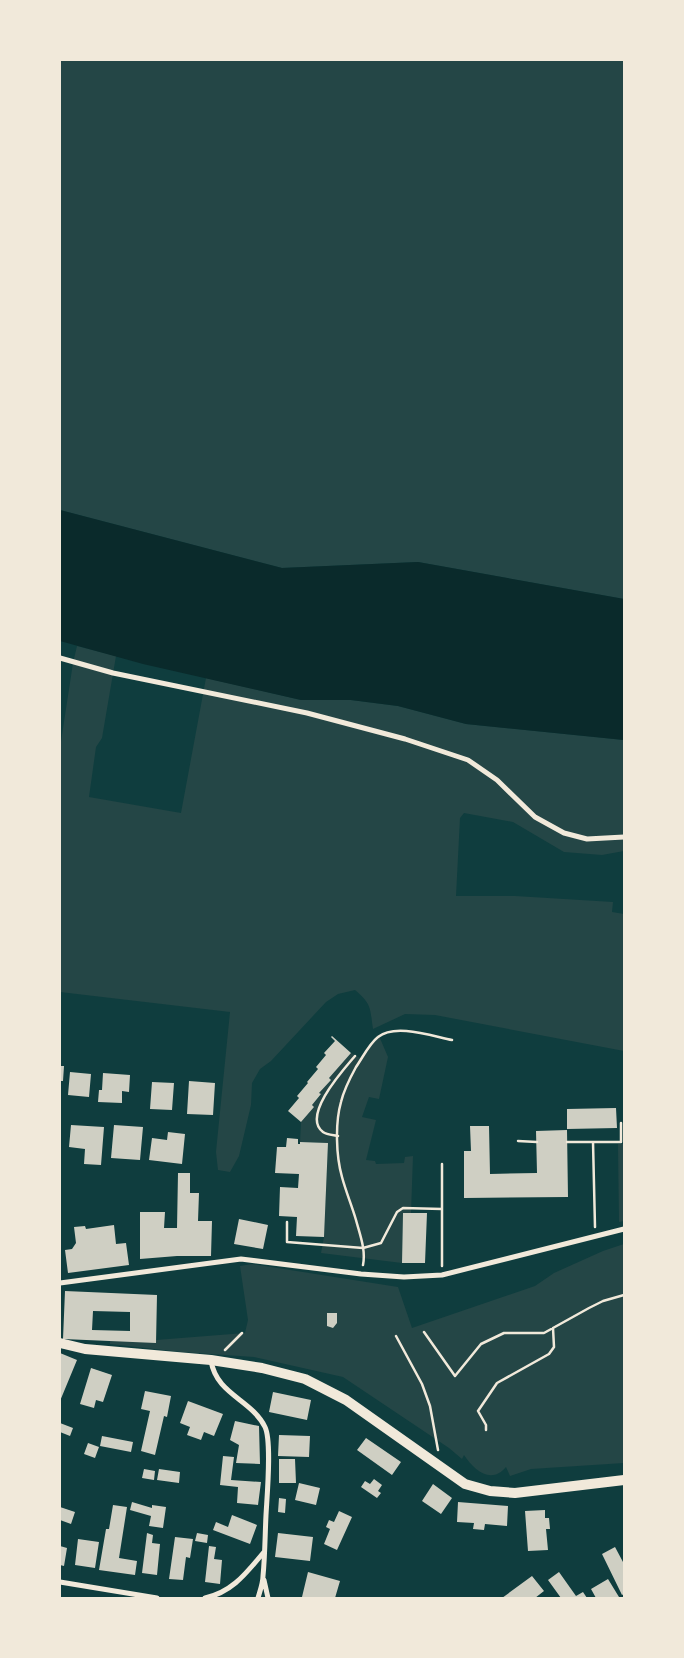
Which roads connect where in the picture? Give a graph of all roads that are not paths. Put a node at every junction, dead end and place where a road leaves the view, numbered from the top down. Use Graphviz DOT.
graph roads {
  1 [pos="60,658"];
  2 [pos="624,838"];
  3 [pos="624,1229"];
  4 [pos="60,1283"];
  5 [pos="60,1343"];
  6 [pos="211,1360"];
  7 [pos="624,1480"];
  8 [pos="264,1551"];
  9 [pos="263,1577"];
  10 [pos="60,1582"];
  11 [pos="157,1598"];
  12 [pos="205,1598"];
  13 [pos="258,1598"];
  14 [pos="268,1598"];
  1 -- 2 [label="street"];
  3 -- 4 [label="street"];
  5 -- 6 [label="main road"];
  6 -- 7 [label="main road"];
  6 -- 8 [label="street"];
  8 -- 9 [label="street"];
  8 -- 12 [label="street"];
  9 -- 13 [label="street"];
  9 -- 14 [label="street"];
  10 -- 11 [label="street"];
}
